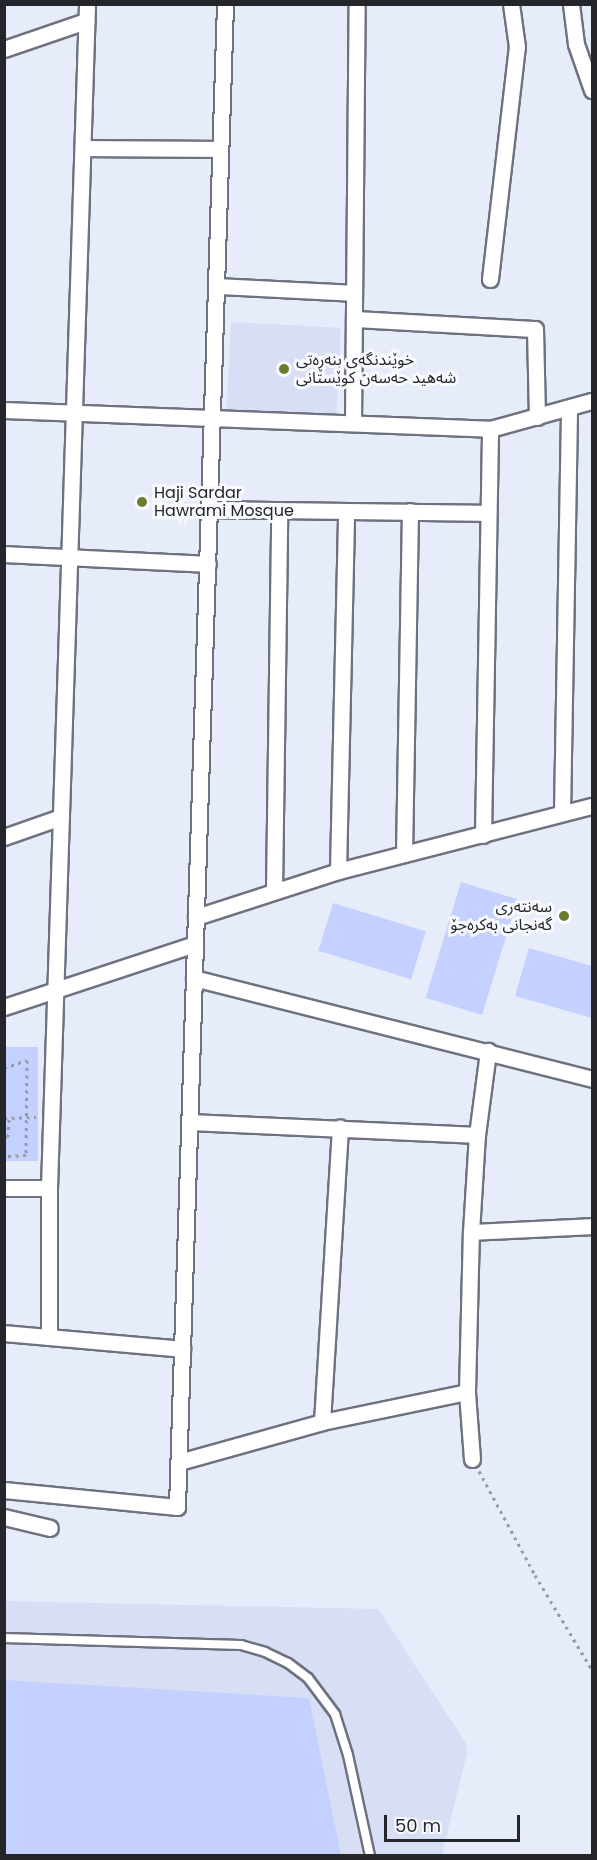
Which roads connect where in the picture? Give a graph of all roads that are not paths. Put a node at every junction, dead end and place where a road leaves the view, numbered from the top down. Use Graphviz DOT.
graph roads {
  1 [pos="87,4"];
  2 [pos="225,4"];
  3 [pos="357,4"];
  4 [pos="511,4"];
  5 [pos="572,4"];
  6 [pos="86,21"];
  7 [pos="4,50"];
  8 [pos="592,90"];
  9 [pos="83,147"];
  10 [pos="220,149"];
  11 [pos="490,279"];
  12 [pos="218,286"];
  13 [pos="354,293"];
  14 [pos="354,319"];
  15 [pos="592,400"];
  16 [pos="569,408"];
  17 [pos="4,410"];
  18 [pos="76,414"];
  19 [pos="212,417"];
  20 [pos="537,417"];
  21 [pos="353,422"];
  22 [pos="490,429"];
  23 [pos="209,509"];
  24 [pos="279,510"];
  25 [pos="346,511"];
  26 [pos="410,512"];
  27 [pos="488,513"];
  28 [pos="4,554"];
  29 [pos="68,557"];
  30 [pos="208,564"];
  31 [pos="592,806"];
  32 [pos="562,813"];
  33 [pos="61,817"];
  34 [pos="483,835"];
  35 [pos="4,837"];
  36 [pos="404,854"];
  37 [pos="338,871"];
  38 [pos="274,890"];
  39 [pos="196,916"];
  40 [pos="195,944"];
  41 [pos="194,978"];
  42 [pos="56,990"];
  43 [pos="4,1007"];
  44 [pos="488,1051"];
  45 [pos="592,1079"];
  46 [pos="191,1122"];
  47 [pos="340,1128"];
  48 [pos="477,1135"];
  49 [pos="4,1188"];
  50 [pos="49,1188"];
  51 [pos="592,1226"];
  52 [pos="471,1232"];
  53 [pos="4,1333"];
  54 [pos="49,1337"];
  55 [pos="182,1349"];
  56 [pos="467,1392"];
  57 [pos="322,1422"];
  58 [pos="472,1460"];
  59 [pos="179,1462"];
  60 [pos="4,1490"];
  61 [pos="4,1517"];
  62 [pos="50,1528"];
  63 [pos="4,1638"];
  64 [pos="370,1856"];
  1 -- 6 [label="street"];
  2 -- 10 [label="street"];
  3 -- 13 [label="street"];
  4 -- 11 [label="street"];
  5 -- 8 [label="street"];
  6 -- 7 [label="street"];
  6 -- 9 [label="street"];
  9 -- 10 [label="street"];
  9 -- 18 [label="street"];
  10 -- 12 [label="street"];
  12 -- 13 [label="street"];
  12 -- 19 [label="street"];
  13 -- 14 [label="street"];
  14 -- 20 [label="street"];
  14 -- 21 [label="street"];
  15 -- 16 [label="street"];
  16 -- 20 [label="street"];
  16 -- 32 [label="street"];
  17 -- 18 [label="street"];
  18 -- 19 [label="street"];
  18 -- 29 [label="street"];
  19 -- 21 [label="street"];
  19 -- 23 [label="street"];
  20 -- 22 [label="street"];
  21 -- 22 [label="street"];
  22 -- 27 [label="street"];
  23 -- 24 [label="street"];
  23 -- 30 [label="street"];
  24 -- 25 [label="street"];
  24 -- 38 [label="street"];
  25 -- 26 [label="street"];
  25 -- 37 [label="street"];
  26 -- 27 [label="street"];
  26 -- 36 [label="street"];
  27 -- 34 [label="street"];
  28 -- 29 [label="street"];
  29 -- 30 [label="street"];
  29 -- 33 [label="street"];
  30 -- 39 [label="street"];
  31 -- 32 [label="street"];
  32 -- 34 [label="street"];
  33 -- 35 [label="street"];
  33 -- 42 [label="street"];
  34 -- 36 [label="street"];
  36 -- 37 [label="street"];
  37 -- 38 [label="street"];
  38 -- 39 [label="street"];
  39 -- 40 [label="street"];
  40 -- 41 [label="street"];
  40 -- 42 [label="street"];
  41 -- 44 [label="street"];
  41 -- 46 [label="street"];
  42 -- 43 [label="street"];
  42 -- 50 [label="street"];
  44 -- 45 [label="street"];
  44 -- 48 [label="street"];
  46 -- 47 [label="street"];
  46 -- 55 [label="street"];
  47 -- 48 [label="street"];
  47 -- 57 [label="street"];
  48 -- 52 [label="street"];
  49 -- 50 [label="street"];
  50 -- 54 [label="street"];
  51 -- 52 [label="street"];
  52 -- 56 [label="street"];
  53 -- 54 [label="street"];
  54 -- 55 [label="street"];
  55 -- 59 [label="street"];
  56 -- 57 [label="street"];
  56 -- 58 [label="street"];
  57 -- 59 [label="street"];
  59 -- 60 [label="street"];
  61 -- 62 [label="street"];
  63 -- 64 [label="lane"];
}
